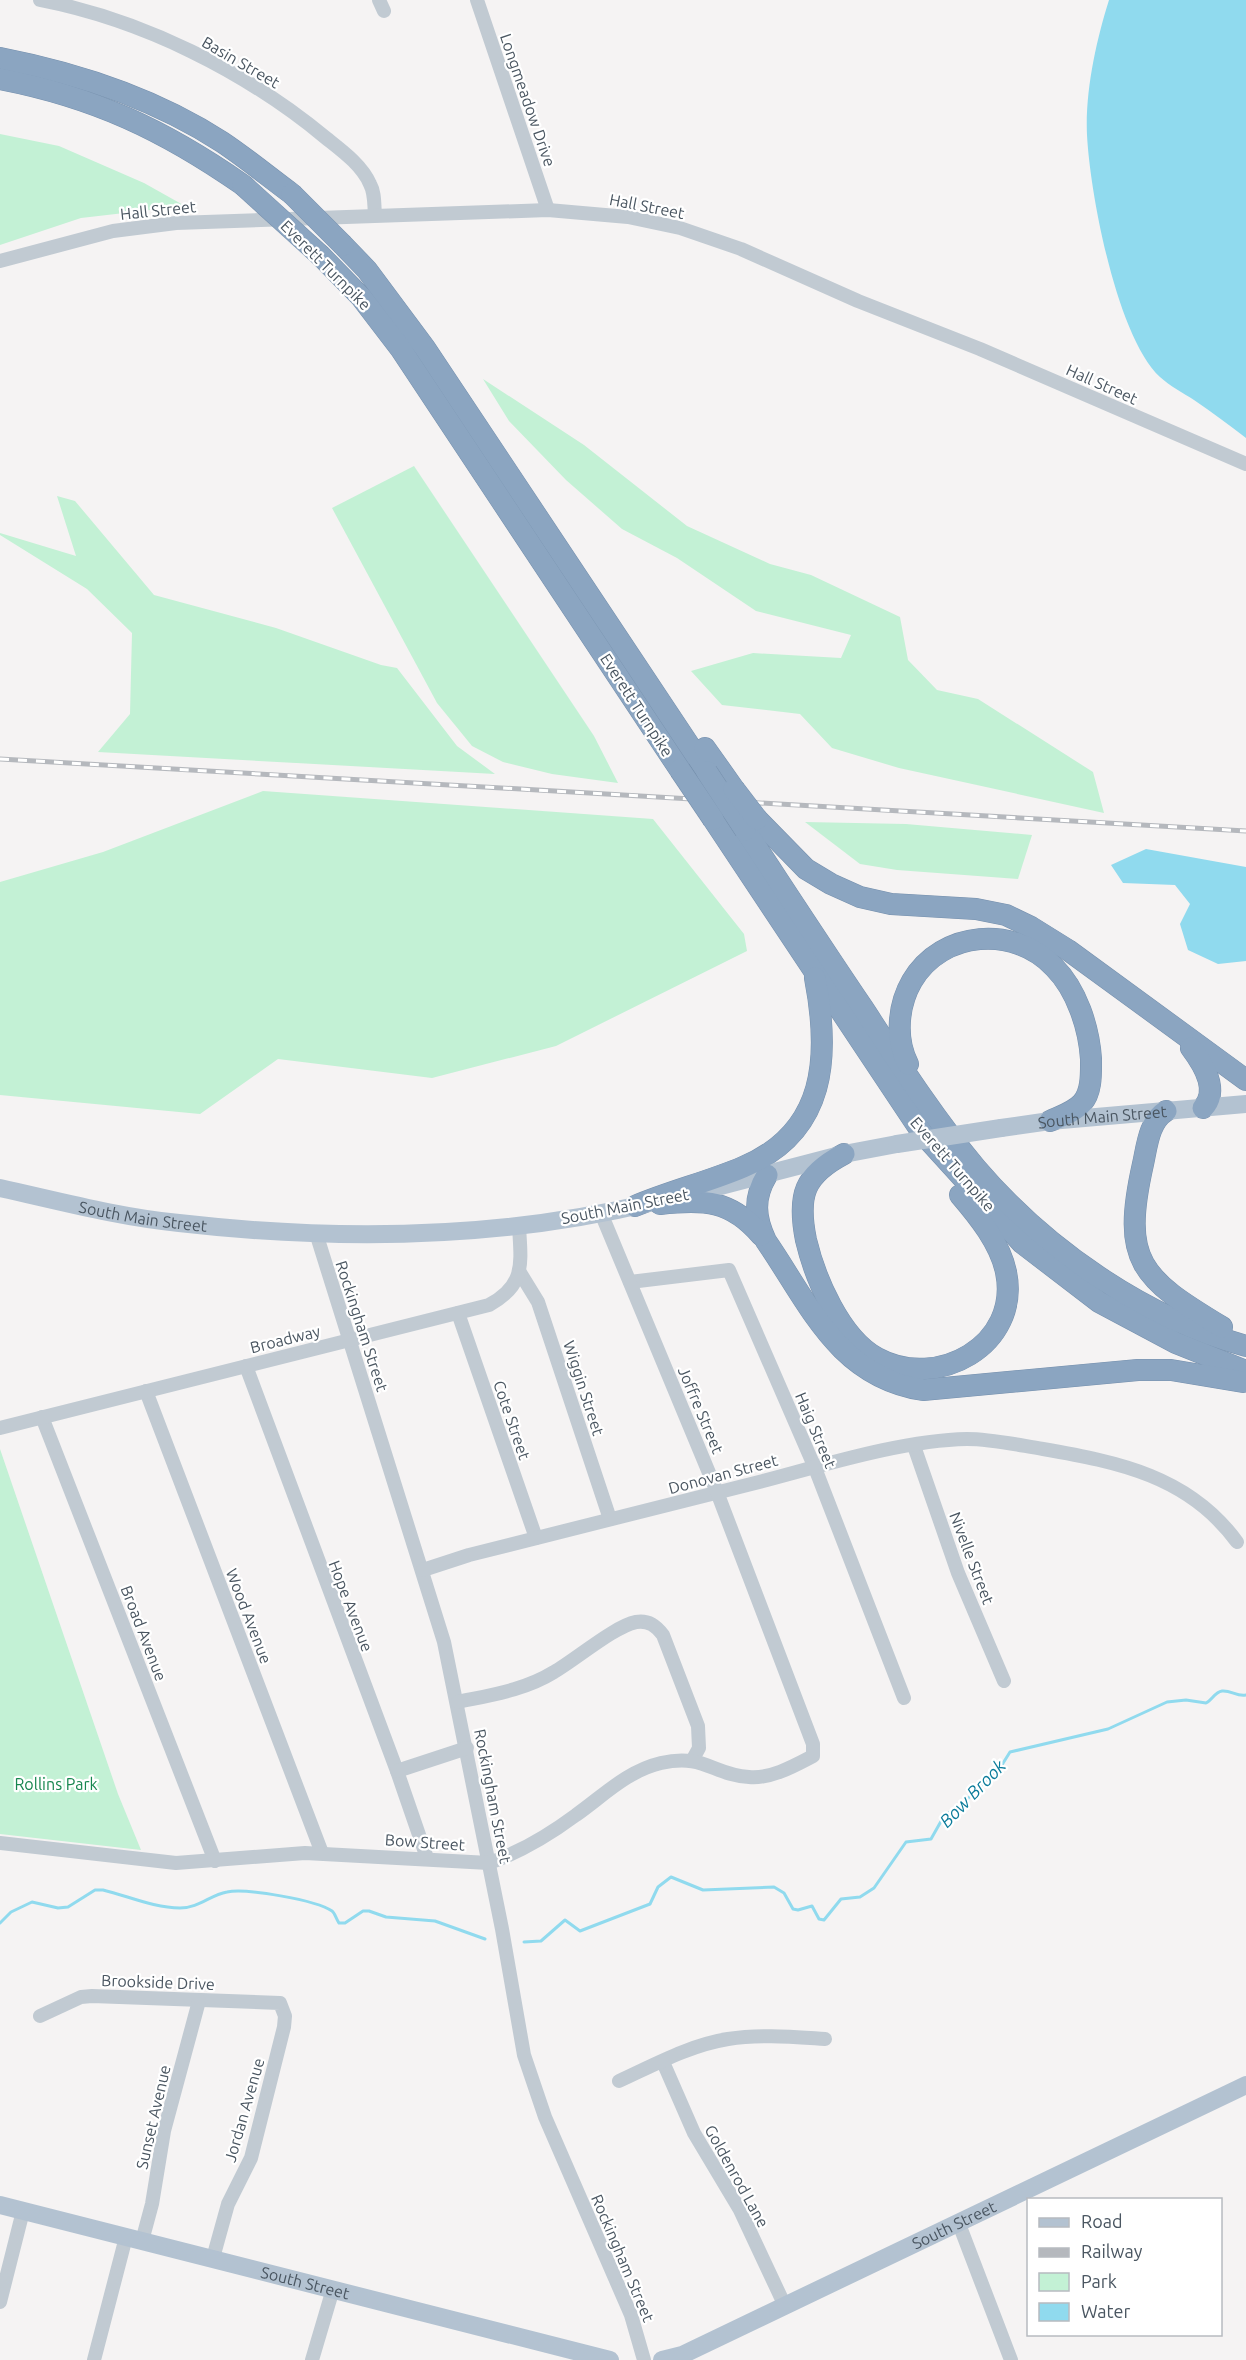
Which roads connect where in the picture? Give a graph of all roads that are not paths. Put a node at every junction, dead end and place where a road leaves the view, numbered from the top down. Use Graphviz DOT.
graph roads {
  1 [pos="40,0"];
  2 [pos="477,0"];
  3 [pos="79,4"];
  4 [pos="0,58"];
  5 [pos="0,79"];
  6 [pos="0,89"];
  7 [pos="91,101"];
  8 [pos="548,210"];
  9 [pos="375,215"];
  10 [pos="0,261"];
  11 [pos="1246,464"];
  12 [pos="525,498"];
  13 [pos="751,824"];
  14 [pos="813,969"];
  15 [pos="1177,1031"];
  16 [pos="1246,1080"];
  17 [pos="1246,1104"];
  18 [pos="1203,1108"];
  19 [pos="1166,1111"];
  20 [pos="1050,1120"];
  21 [pos="922,1133"];
  22 [pos="949,1134"];
  23 [pos="844,1154"];
  24 [pos="767,1175"];
  25 [pos="0,1188"];
  26 [pos="635,1206"];
  27 [pos="601,1213"];
  28 [pos="519,1226"];
  29 [pos="316,1233"];
  30 [pos="766,1241"];
  31 [pos="519,1270"];
  32 [pos="630,1282"];
  33 [pos="458,1313"];
  34 [pos="350,1340"];
  35 [pos="1246,1340"];
  36 [pos="1246,1346"];
  37 [pos="246,1366"];
  38 [pos="1246,1371"];
  39 [pos="1246,1383"];
  40 [pos="146,1391"];
  41 [pos="42,1417"];
  42 [pos="0,1428"];
  43 [pos="914,1446"];
  44 [pos="815,1468"];
  45 [pos="717,1492"];
  46 [pos="610,1520"];
  47 [pos="536,1538"];
  48 [pos="1237,1542"];
  49 [pos="423,1570"];
  50 [pos="1004,1681"];
  51 [pos="904,1698"];
  52 [pos="458,1702"];
  53 [pos="467,1748"];
  54 [pos="813,1756"];
  55 [pos="693,1759"];
  56 [pos="397,1771"];
  57 [pos="0,1843"];
  58 [pos="322,1853"];
  59 [pos="427,1858"];
  60 [pos="215,1861"];
  61 [pos="489,1863"];
  62 [pos="199,2001"];
  63 [pos="279,2003"];
  64 [pos="40,2016"];
  65 [pos="825,2039"];
  66 [pos="663,2062"];
  67 [pos="619,2081"];
  68 [pos="1246,2085"];
  69 [pos="0,2205"];
  70 [pos="23,2211"];
  71 [pos="959,2223"];
  72 [pos="134,2239"];
  73 [pos="213,2259"];
  74 [pos="333,2289"];
  75 [pos="0,2302"];
  76 [pos="785,2306"];
  77 [pos="94,2360"];
  78 [pos="312,2360"];
  79 [pos="610,2360"];
  80 [pos="644,2360"];
  81 [pos="662,2360"];
  82 [pos="1011,2360"];
  1 -- 3 [label="street, Basin Street"];
  2 -- 8 [label="street, Longmeadow Drive"];
  3 -- 9 [label="street, Basin Street"];
  4 -- 12 [label="highway, Everett Turnpike, bridge"];
  5 -- 7 [label="highway, Everett Turnpike"];
  6 -- 7 [label="highway"];
  7 -- 14 [label="highway, Everett Turnpike, bridge"];
  8 -- 9 [label="street, Hall Street"];
  8 -- 11 [label="street, Hall Street"];
  9 -- 10 [label="street, Hall Street"];
  12 -- 13 [label="highway, Everett Turnpike, bridge"];
  12 -- 13 [label="highway, bridge"];
  13 -- 15 [label="highway"];
  13 -- 22 [label="highway, Everett Turnpike"];
  14 -- 21 [label="highway, Everett Turnpike"];
  14 -- 26 [label="highway"];
  15 -- 16 [label="highway"];
  15 -- 18 [label="highway"];
  17 -- 18 [label="main road, South Main Street"];
  18 -- 19 [label="main road, South Main Street"];
  19 -- 20 [label="main road, South Main Street"];
  19 -- 35 [label="highway"];
  20 -- 22 [label="highway"];
  20 -- 23 [label="main road, South Main Street, bridge"];
  21 -- 23 [label="highway"];
  21 -- 38 [label="highway, Everett Turnpike"];
  22 -- 36 [label="highway, Everett Turnpike"];
  23 -- 24 [label="main road, South Main Street"];
  24 -- 26 [label="main road, South Main Street"];
  24 -- 30 [label="highway"];
  25 -- 29 [label="main road, South Main Street"];
  26 -- 27 [label="main road, South Main Street"];
  26 -- 30 [label="highway"];
  27 -- 28 [label="main road, South Main Street"];
  27 -- 32 [label="street, Joffre Street"];
  28 -- 29 [label="main road, South Main Street"];
  28 -- 31 [label="street"];
  29 -- 34 [label="street, Rockingham Street"];
  30 -- 39 [label="highway"];
  31 -- 33 [label="street, Broadway"];
  31 -- 46 [label="street, Wiggin Street"];
  32 -- 44 [label="street, Haig Street"];
  32 -- 45 [label="street, Joffre Street"];
  33 -- 34 [label="street, Broadway"];
  33 -- 47 [label="street, Cote Street"];
  34 -- 37 [label="street, Broadway"];
  34 -- 49 [label="street, Rockingham Street"];
  37 -- 40 [label="street, Broadway"];
  37 -- 56 [label="street, Hope Avenue"];
  40 -- 41 [label="street, Broadway"];
  40 -- 58 [label="street, Wood Avenue"];
  41 -- 42 [label="street, Broadway"];
  41 -- 60 [label="street, Broad Avenue"];
  43 -- 44 [label="street, Donovan Street"];
  43 -- 48 [label="street, Donovan Street"];
  43 -- 50 [label="street, Nivelle Street"];
  44 -- 45 [label="street, Donovan Street"];
  44 -- 51 [label="street, Haig Street"];
  45 -- 46 [label="street, Donovan Street"];
  45 -- 54 [label="street, Joffre Street"];
  46 -- 47 [label="street, Donovan Street"];
  47 -- 49 [label="street, Donovan Street"];
  49 -- 52 [label="street, Rockingham Street"];
  52 -- 53 [label="street, Rockingham Street"];
  52 -- 55 [label="street"];
  53 -- 56 [label="street"];
  53 -- 61 [label="street, Rockingham Street"];
  54 -- 55 [label="street, Bow Street"];
  55 -- 61 [label="street, Bow Street"];
  56 -- 59 [label="street, Hope Avenue"];
  57 -- 60 [label="street, Bow Street"];
  58 -- 59 [label="street, Bow Street"];
  58 -- 60 [label="street, Bow Street"];
  59 -- 61 [label="street, Bow Street"];
  61 -- 80 [label="street, Rockingham Street"];
  62 -- 63 [label="street, Brookside Drive"];
  62 -- 64 [label="street, Brookside Drive"];
  62 -- 72 [label="street, Sunset Avenue"];
  63 -- 73 [label="street, Jordan Avenue"];
  65 -- 66 [label="street"];
  66 -- 67 [label="street"];
  66 -- 76 [label="street, Goldenrod Lane"];
  68 -- 71 [label="main road, South Street"];
  69 -- 70 [label="main road, South Street"];
  70 -- 72 [label="main road, South Street"];
  70 -- 75 [label="street"];
  71 -- 76 [label="main road, South Street"];
  71 -- 82 [label="street"];
  72 -- 73 [label="main road, South Street"];
  72 -- 77 [label="street, Sunset Avenue"];
  73 -- 74 [label="main road, South Street"];
  74 -- 78 [label="street"];
  74 -- 79 [label="main road, South Street"];
  76 -- 81 [label="main road, South Street"];
}
